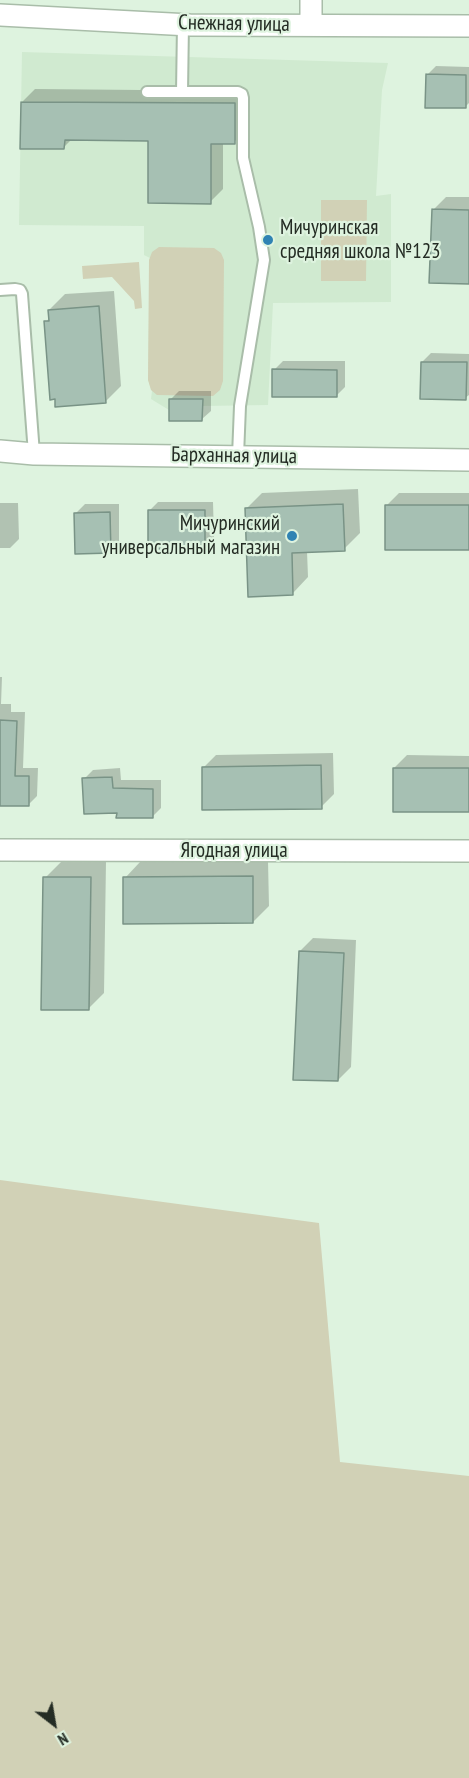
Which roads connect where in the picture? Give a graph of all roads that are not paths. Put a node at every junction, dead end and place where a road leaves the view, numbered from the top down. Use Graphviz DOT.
graph roads {
  1 [pos="311,0"];
  2 [pos="0,15"];
  3 [pos="183,24"];
  4 [pos="311,25"];
  5 [pos="469,26"];
  6 [pos="147,92"];
  7 [pos="182,92"];
  8 [pos="0,290"];
  9 [pos="0,451"];
  10 [pos="34,454"];
  11 [pos="238,456"];
  12 [pos="469,460"];
  13 [pos="0,850"];
  14 [pos="469,851"];
  1 -- 4 [label="street"];
  2 -- 3 [label="street, Снежная улица"];
  3 -- 4 [label="street, Снежная улица"];
  3 -- 7 [label="lane"];
  4 -- 5 [label="street, Снежная улица"];
  6 -- 7 [label="lane"];
  7 -- 11 [label="lane"];
  8 -- 10 [label="lane"];
  9 -- 10 [label="street, Барханная улица"];
  10 -- 11 [label="street, Барханная улица"];
  11 -- 12 [label="street, Барханная улица"];
  13 -- 14 [label="street, Ягодная улица"];
}
